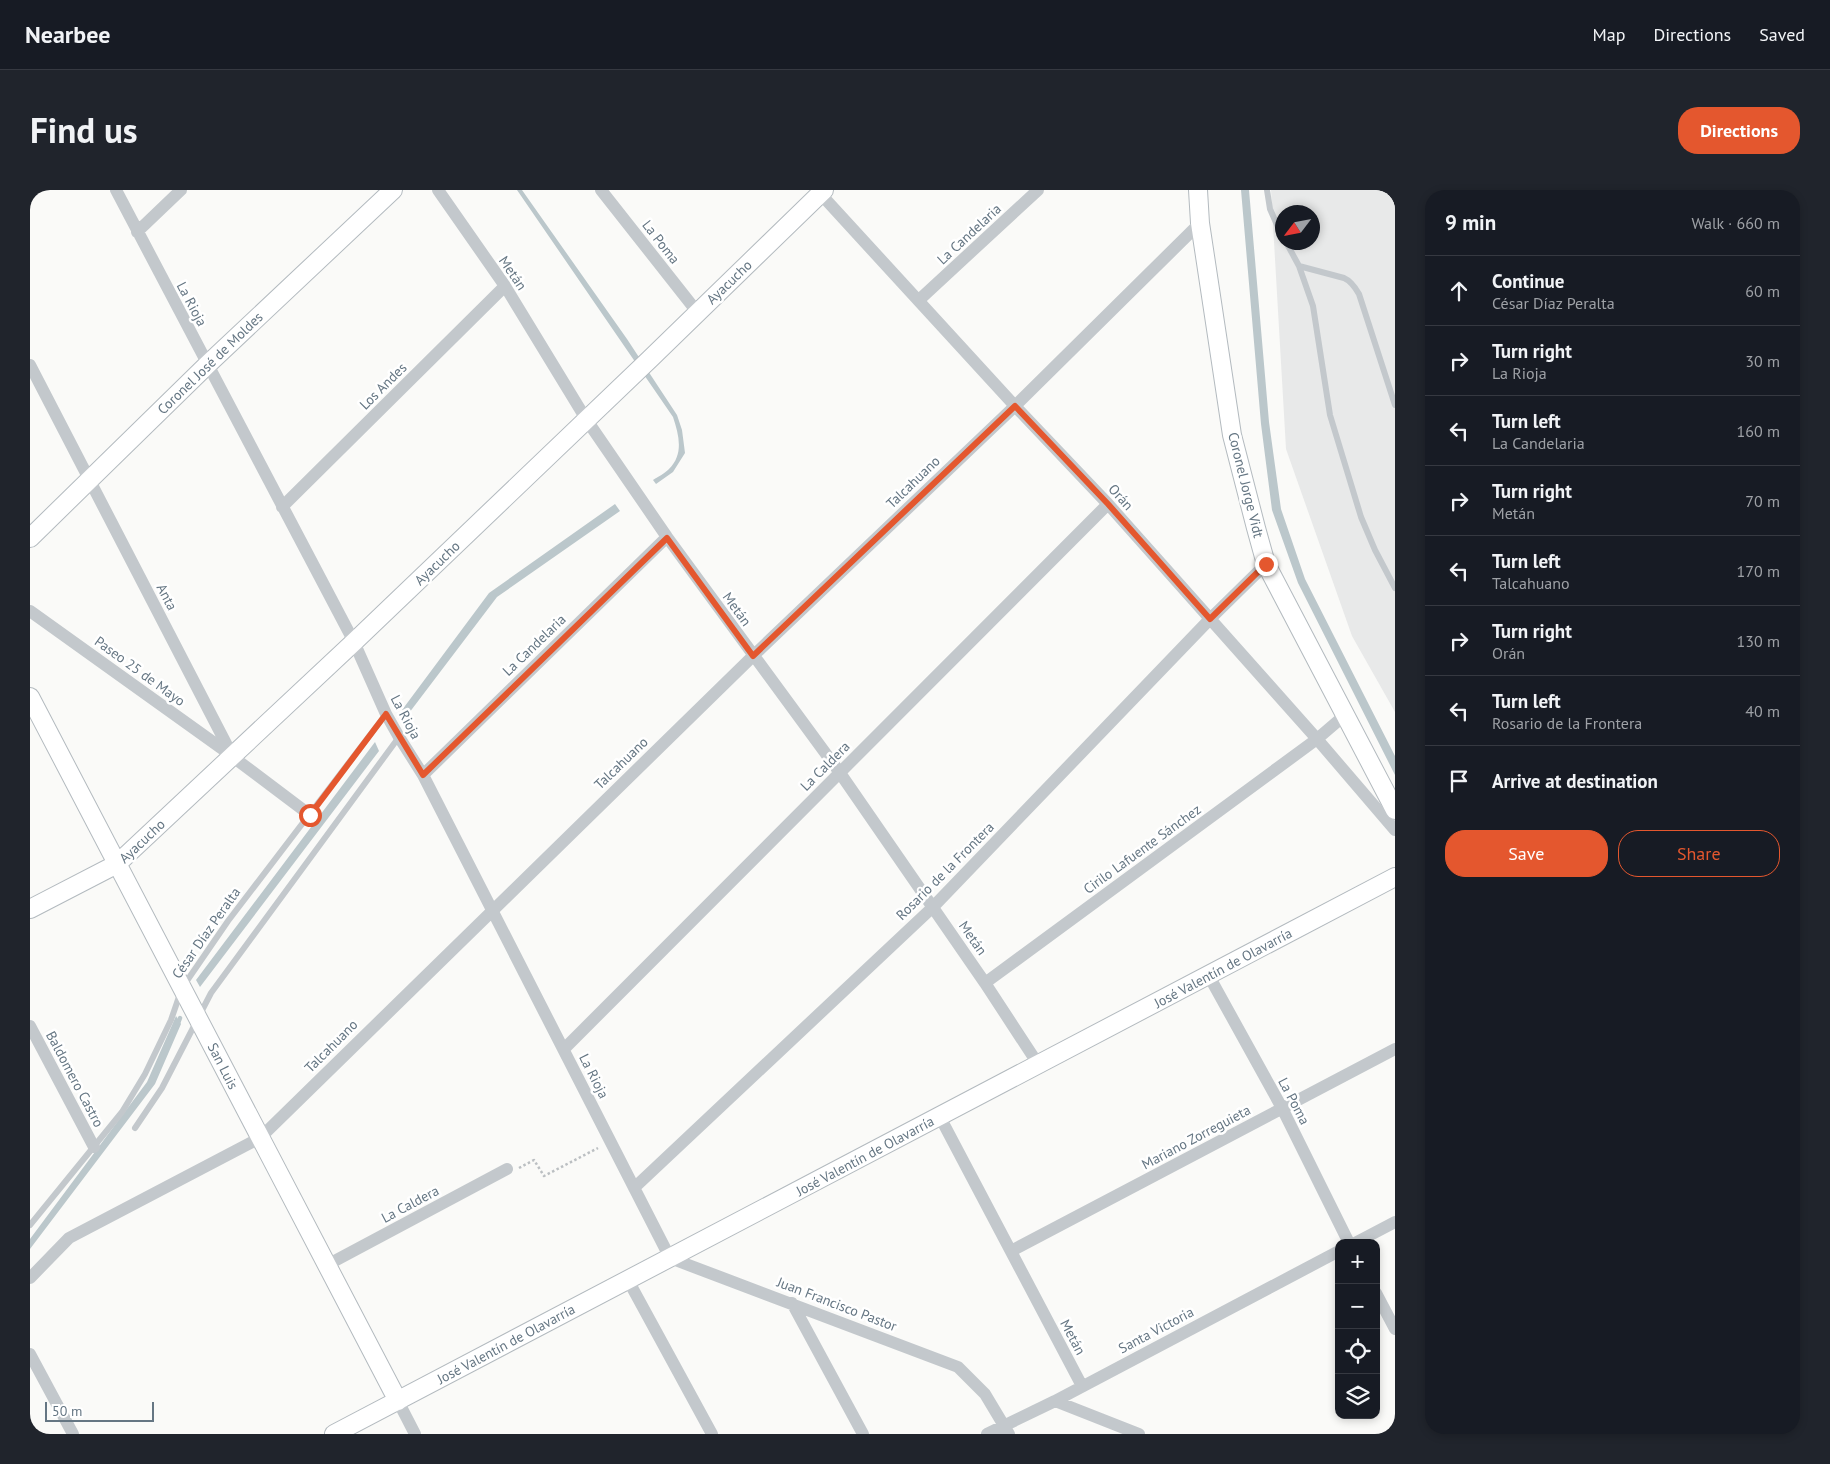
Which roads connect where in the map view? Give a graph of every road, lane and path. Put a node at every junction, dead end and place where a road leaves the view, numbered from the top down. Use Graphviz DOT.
graph roads {
  1 [pos="116,190"];
  2 [pos="182,190"];
  3 [pos="393,190"];
  4 [pos="438,190"];
  5 [pos="600,190"];
  6 [pos="1038,190"];
  7 [pos="1198,190"];
  8 [pos="1267,190"];
  9 [pos="820,191"];
  10 [pos="1275,220"];
  11 [pos="1200,223"];
  12 [pos="138,232"];
  13 [pos="1290,250"];
  14 [pos="1299,266"];
  15 [pos="505,286"];
  16 [pos="919,300"];
  17 [pos="698,313"];
  18 [pos="30,365"];
  19 [pos="207,365"];
  20 [pos="1395,405"];
  21 [pos="1015,406"];
  22 [pos="586,419"];
  23 [pos="89,480"];
  24 [pos="1108,504"];
  25 [pos="282,506"];
  26 [pos="30,538"];
  27 [pos="667,538"];
  28 [pos="1266,564"];
  29 [pos="1395,588"];
  30 [pos="30,611"];
  31 [pos="1210,619"];
  32 [pos="354,642"];
  33 [pos="753,656"];
  34 [pos="30,697"];
  35 [pos="386,714"];
  36 [pos="1345,715"];
  37 [pos="399,737"];
  38 [pos="1317,739"];
  39 [pos="233,757"];
  40 [pos="840,773"];
  41 [pos="423,775"];
  42 [pos="1395,810"];
  43 [pos="310,815"];
  44 [pos="1395,830"];
  45 [pos="117,864"];
  46 [pos="1395,878"];
  47 [pos="933,907"];
  48 [pos="30,909"];
  49 [pos="493,910"];
  50 [pos="1209,976"];
  51 [pos="985,982"];
  52 [pos="182,988"];
  53 [pos="198,1017"];
  54 [pos="30,1026"];
  55 [pos="564,1049"];
  56 [pos="1395,1049"];
  57 [pos="1038,1064"];
  58 [pos="1282,1108"];
  59 [pos="940,1117"];
  60 [pos="135,1128"];
  61 [pos="260,1138"];
  62 [pos="611,1141"];
  63 [pos="94,1147"];
  64 [pos="507,1169"];
  65 [pos="634,1188"];
  66 [pos="1395,1222"];
  67 [pos="30,1225"];
  68 [pos="1348,1239"];
  69 [pos="1363,1239"];
  70 [pos="1011,1251"];
  71 [pos="1335,1253"];
  72 [pos="670,1258"];
  73 [pos="327,1265"];
  74 [pos="30,1278"];
  75 [pos="628,1280"];
  76 [pos="1380,1301"];
  77 [pos="792,1303"];
  78 [pos="1395,1329"];
  79 [pos="32,1361"];
  80 [pos="1082,1386"];
  81 [pos="398,1401"];
  82 [pos="1055,1401"];
  83 [pos="1006,1430"];
  84 [pos="73,1434"];
  85 [pos="334,1434"];
  86 [pos="415,1434"];
  87 [pos="712,1434"];
  88 [pos="864,1434"];
  89 [pos="987,1434"];
  90 [pos="1139,1434"];
  1 -- 12 [label="street, La Rioja"];
  2 -- 12 [label="street"];
  3 -- 19 [label="street, Coronel José de Moldes"];
  4 -- 15 [label="street, Metán"];
  5 -- 17 [label="street, La Poma"];
  6 -- 16 [label="street, La Candelaria"];
  7 -- 11 [label="street, Coronel Jorge Vidt"];
  8 -- 10 [label="lane"];
  9 -- 16 [label="street, Orán"];
  9 -- 17 [label="street, Ayacucho"];
  11 -- 21 [label="street, Talcahuano"];
  11 -- 28 [label="street, Coronel Jorge Vidt"];
  12 -- 19 [label="street, La Rioja"];
  13 -- 14 [label="lane"];
  14 -- 20 [label="lane"];
  14 -- 29 [label="lane"];
  15 -- 22 [label="street, Metán"];
  15 -- 25 [label="street, Los Andes"];
  16 -- 21 [label="street, Orán"];
  17 -- 22 [label="street, Ayacucho"];
  18 -- 23 [label="street, Anta"];
  19 -- 23 [label="street, Coronel José de Moldes"];
  19 -- 25 [label="street, La Rioja"];
  21 -- 24 [label="street, Orán"];
  21 -- 33 [label="street, Talcahuano"];
  22 -- 27 [label="street, Metán"];
  22 -- 32 [label="street, Ayacucho"];
  23 -- 26 [label="street, Coronel José de Moldes"];
  23 -- 39 [label="street, Anta"];
  24 -- 31 [label="street, Orán"];
  24 -- 40 [label="street, La Caldera"];
  25 -- 32 [label="street, La Rioja"];
  27 -- 33 [label="street, Metán"];
  27 -- 41 [label="street, La Candelaria"];
  28 -- 31 [label="street, Rosario de la Frontera"];
  28 -- 36 [label="street, Coronel Jorge Vidt"];
  30 -- 39 [label="street, Paseo 25 de Mayo"];
  31 -- 38 [label="street, Orán"];
  31 -- 47 [label="street, Rosario de la Frontera"];
  32 -- 35 [label="street, La Rioja"];
  32 -- 39 [label="street, Ayacucho"];
  33 -- 40 [label="street, Metán"];
  33 -- 49 [label="street, Talcahuano"];
  34 -- 45 [label="street, San Luis"];
  35 -- 37 [label="street, La Rioja"];
  35 -- 43 [label="lane, César Díaz Peralta"];
  36 -- 38 [label="street, Cirilo Lafuente Sánchez"];
  36 -- 42 [label="street, Coronel Jorge Vidt"];
  37 -- 41 [label="street, La Rioja"];
  37 -- 53 [label="lane"];
  38 -- 44 [label="street, Orán"];
  38 -- 51 [label="street, Cirilo Lafuente Sánchez"];
  39 -- 43 [label="street, Anta"];
  39 -- 45 [label="street, Ayacucho"];
  40 -- 47 [label="street, Metán"];
  40 -- 55 [label="street, La Caldera"];
  41 -- 49 [label="street, La Rioja"];
  43 -- 52 [label="lane, César Díaz Peralta"];
  45 -- 48 [label="street, Ayacucho"];
  45 -- 52 [label="street, San Luis"];
  46 -- 50 [label="street, José Valentín de Olavarría"];
  47 -- 51 [label="street, Metán"];
  47 -- 65 [label="street, Rosario de la Frontera"];
  49 -- 55 [label="street, La Rioja"];
  49 -- 61 [label="street, Talcahuano"];
  50 -- 57 [label="street, José Valentín de Olavarría"];
  50 -- 58 [label="street, La Poma"];
  51 -- 57 [label="street, Metán"];
  52 -- 53 [label="street, San Luis"];
  52 -- 63 [label="lane, César Díaz Peralta"];
  53 -- 60 [label="lane"];
  53 -- 61 [label="street, San Luis"];
  54 -- 63 [label="street, Baldomero Castro"];
  55 -- 62 [label="street, La Rioja"];
  56 -- 58 [label="street, Mariano Zorreguieta"];
  57 -- 59 [label="street, José Valentín de Olavarría"];
  58 -- 68 [label="street, La Poma"];
  58 -- 70 [label="street, Mariano Zorreguieta"];
  59 -- 70 [label="street, Metán"];
  59 -- 72 [label="street, José Valentín de Olavarría"];
  61 -- 73 [label="street, San Luis"];
  61 -- 74 [label="street, Talcahuano"];
  62 -- 64 [label="path"];
  62 -- 65 [label="street, La Rioja"];
  63 -- 67 [label="lane, César Díaz Peralta"];
  64 -- 73 [label="street, La Caldera"];
  65 -- 72 [label="street, La Rioja"];
  66 -- 69 [label="street"];
  70 -- 80 [label="street, Metán"];
  71 -- 80 [label="street, Santa Victoria"];
  72 -- 75 [label="street, José Valentín de Olavarría"];
  72 -- 77 [label="street, Juan Francisco Pastor"];
  73 -- 81 [label="street, San Luis"];
  75 -- 81 [label="street, José Valentín de Olavarría"];
  75 -- 87 [label="street"];
  76 -- 78 [label="street"];
  77 -- 83 [label="street, Juan Francisco Pastor"];
  77 -- 88 [label="street"];
  79 -- 84 [label="street"];
  80 -- 82 [label="street, Santa Victoria"];
  81 -- 85 [label="street, José Valentín de Olavarría"];
  81 -- 86 [label="street, San Luis"];
  82 -- 83 [label="street, Santa Victoria"];
  82 -- 90 [label="street"];
  83 -- 89 [label="street, Santa Victoria"];
}
